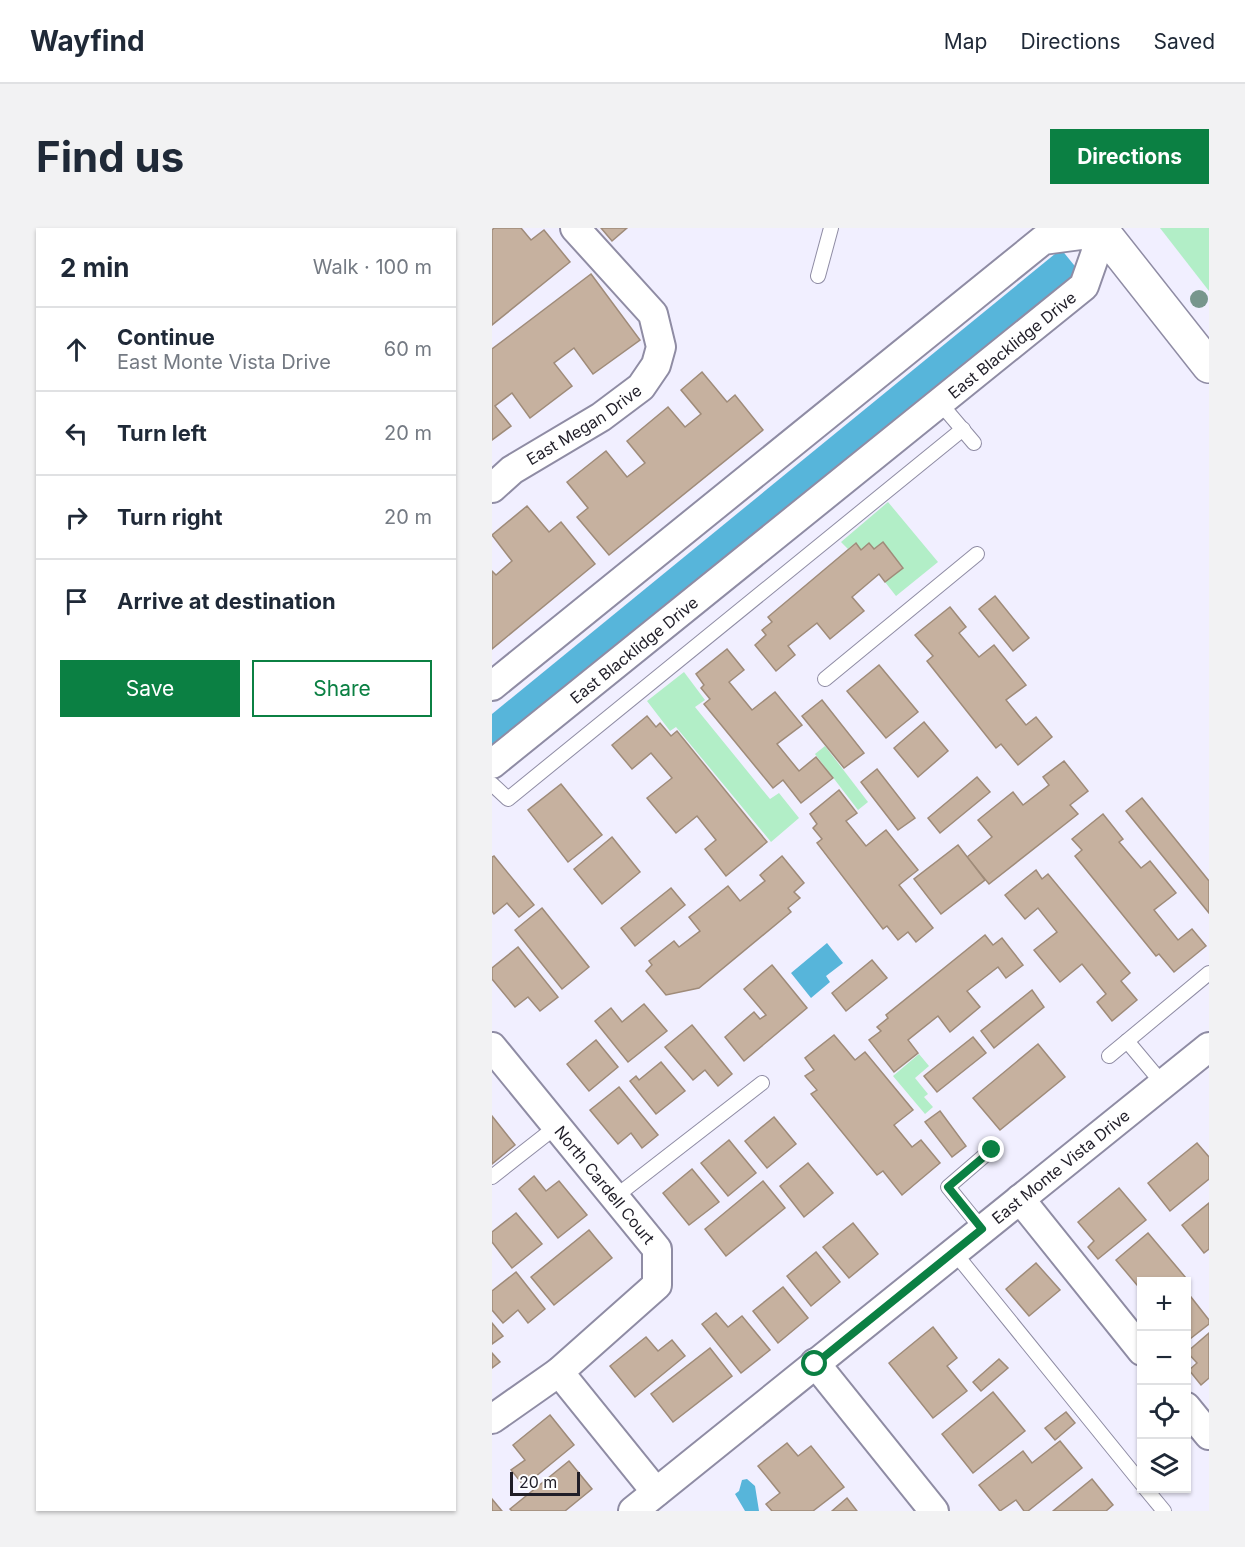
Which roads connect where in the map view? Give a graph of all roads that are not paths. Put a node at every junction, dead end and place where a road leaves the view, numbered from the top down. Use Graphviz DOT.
graph roads {
  1 [pos="575,228"];
  2 [pos="831,228"];
  3 [pos="1103,229"];
  4 [pos="818,276"];
  5 [pos="1209,366"];
  6 [pos="940,402"];
  7 [pos="963,429"];
  8 [pos="974,443"];
  9 [pos="492,488"];
  10 [pos="977,554"];
  11 [pos="825,679"];
  12 [pos="492,686"];
  13 [pos="492,764"];
  14 [pos="492,784"];
  15 [pos="1209,973"];
  16 [pos="1127,1041"];
  17 [pos="492,1047"];
  18 [pos="1209,1047"];
  19 [pos="1108,1056"];
  20 [pos="762,1083"];
  21 [pos="1163,1084"];
  22 [pos="557,1126"];
  23 [pos="992,1150"];
  24 [pos="492,1177"];
  25 [pos="615,1197"];
  26 [pos="1020,1199"];
  27 [pos="982,1229"];
  28 [pos="954,1252"];
  29 [pos="1137,1345"];
  30 [pos="815,1364"];
  31 [pos="559,1372"];
  32 [pos="1191,1413"];
  33 [pos="492,1419"];
  34 [pos="1209,1435"];
  35 [pos="1137,1478"];
  36 [pos="656,1492"];
  37 [pos="1149,1493"];
  38 [pos="633,1511"];
  39 [pos="934,1511"];
  40 [pos="1164,1511"];
  1 -- 9 [label="street, East Megan Drive"];
  2 -- 4 [label="lane"];
  3 -- 5 [label="street"];
  3 -- 6 [label="street, East Blacklidge Drive"];
  3 -- 12 [label="street"];
  6 -- 7 [label="lane"];
  6 -- 13 [label="street, East Blacklidge Drive"];
  7 -- 8 [label="lane"];
  7 -- 14 [label="lane"];
  10 -- 11 [label="lane"];
  15 -- 16 [label="lane"];
  16 -- 19 [label="lane"];
  16 -- 21 [label="lane"];
  17 -- 22 [label="street, North Cardell Court"];
  18 -- 21 [label="street, East Monte Vista Drive"];
  20 -- 25 [label="lane"];
  21 -- 26 [label="street, East Monte Vista Drive"];
  22 -- 24 [label="lane"];
  22 -- 25 [label="street, North Cardell Court"];
  23 -- 27 [label="lane"];
  25 -- 31 [label="street, North Cardell Court"];
  26 -- 27 [label="street, East Monte Vista Drive"];
  26 -- 29 [label="street"];
  27 -- 28 [label="street, East Monte Vista Drive"];
  28 -- 30 [label="street, East Monte Vista Drive"];
  28 -- 35 [label="lane"];
  30 -- 36 [label="street, East Monte Vista Drive"];
  30 -- 39 [label="street"];
  31 -- 33 [label="street, North Cardell Court"];
  31 -- 36 [label="street"];
  32 -- 34 [label="street"];
  36 -- 38 [label="street, East Monte Vista Drive"];
  37 -- 40 [label="lane"];
}
